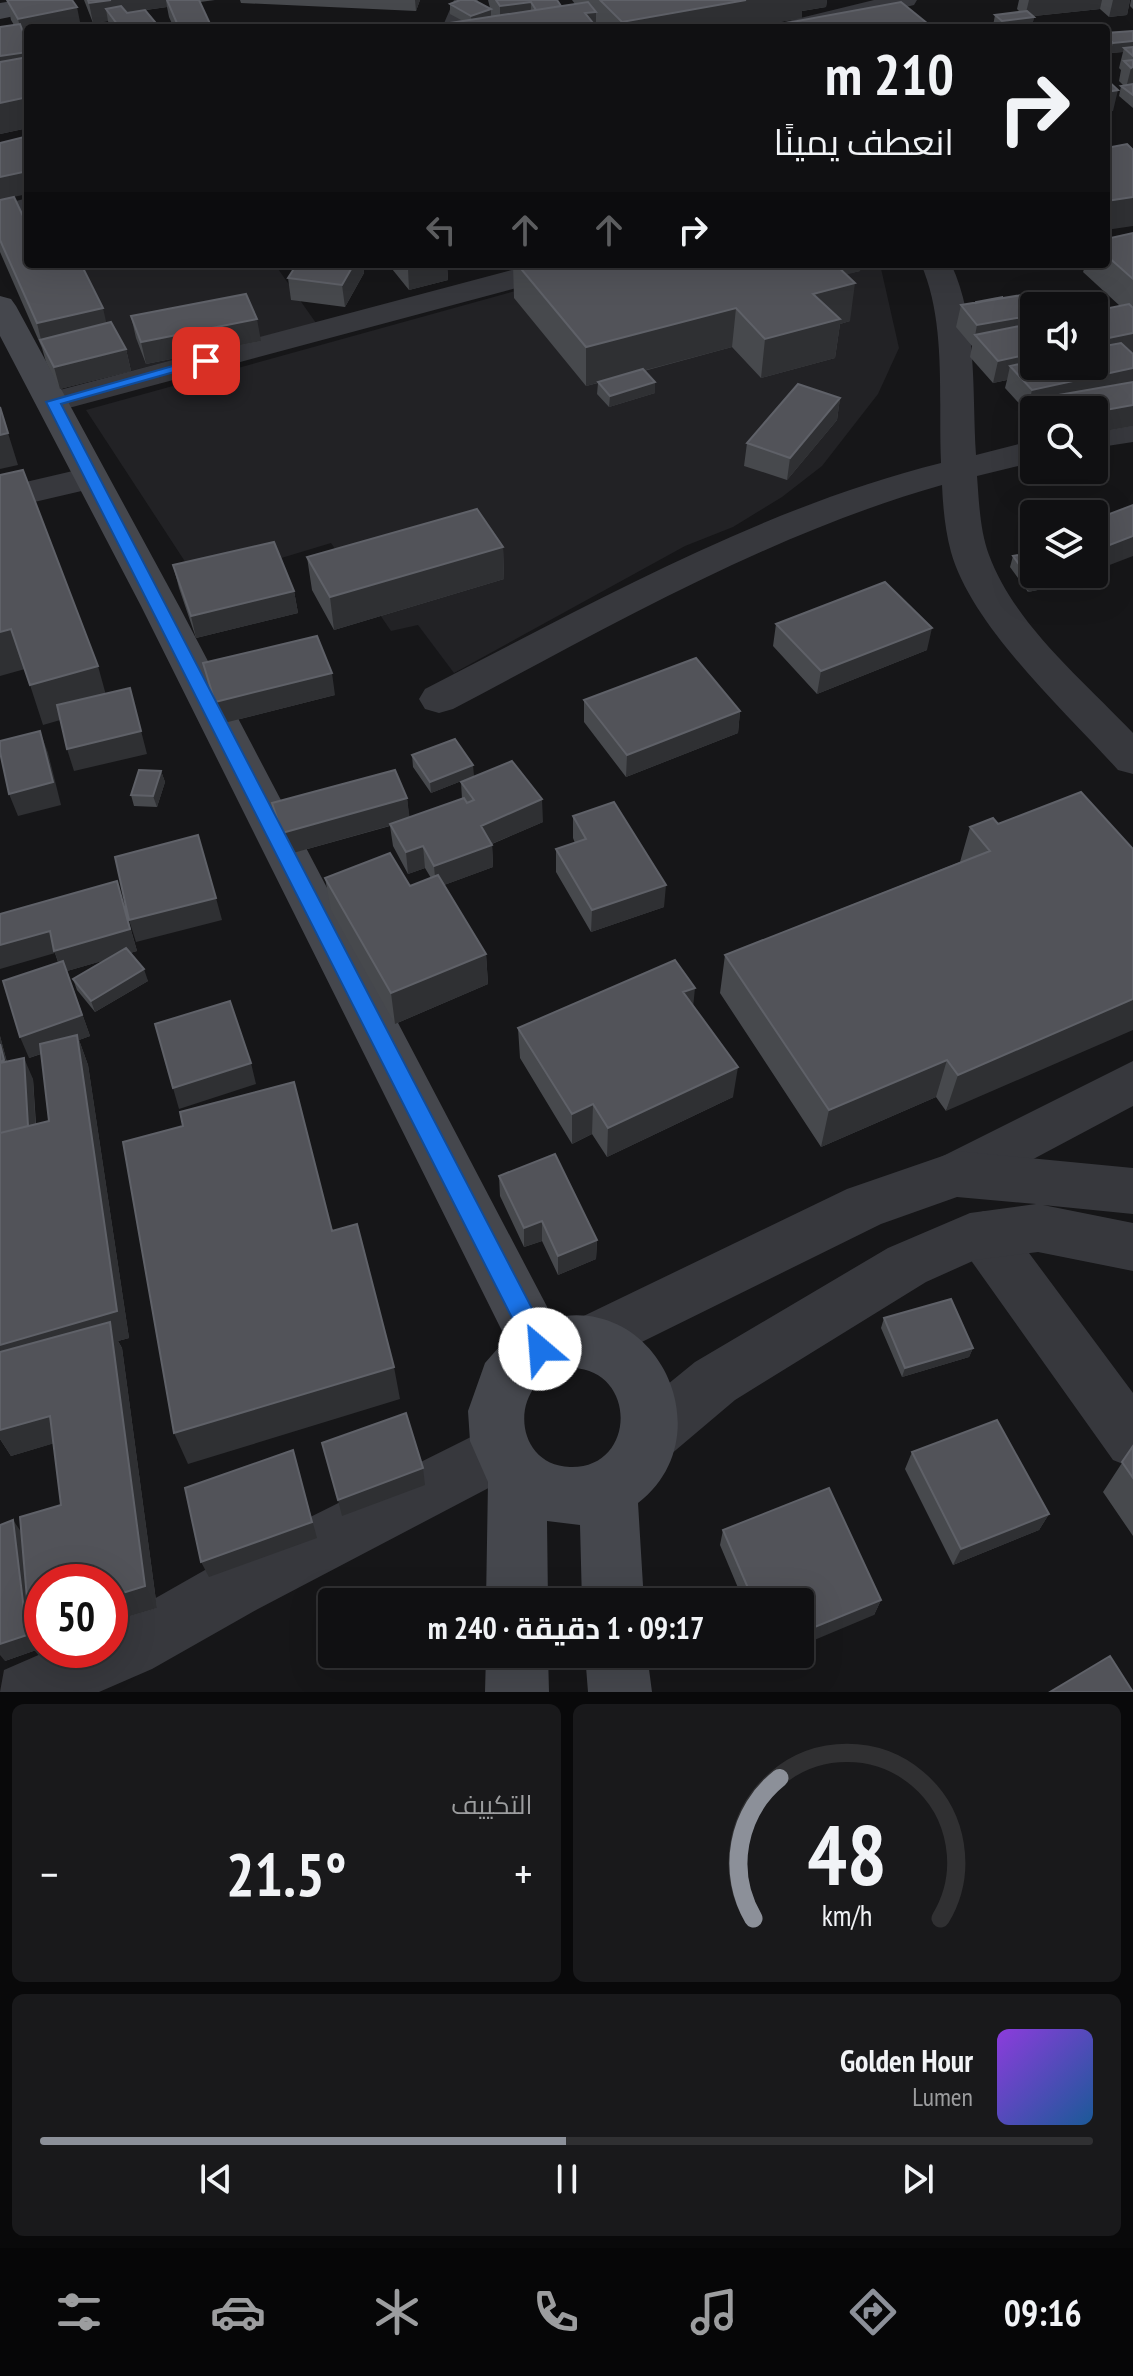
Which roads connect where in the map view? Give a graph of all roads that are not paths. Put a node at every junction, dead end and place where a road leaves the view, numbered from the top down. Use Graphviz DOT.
graph roads {
  1 [pos="60,0"];
  2 [pos="466,0"];
  3 [pos="905,0"];
  4 [pos="0,11"];
  5 [pos="457,24"];
  6 [pos="806,24"];
  7 [pos="24,208"];
  8 [pos="0,214"];
  9 [pos="536,268"];
  10 [pos="947,268"];
  11 [pos="504,272"];
  12 [pos="0,306"];
  13 [pos="53,402"];
  14 [pos="1133,432"];
  15 [pos="1108,436"];
  16 [pos="1020,455"];
  17 [pos="957,471"];
  18 [pos="90,478"];
  19 [pos="0,499"];
  20 [pos="439,699"];
  21 [pos="1133,759"];
  22 [pos="1133,1082"];
  23 [pos="957,1174"];
  24 [pos="1133,1191"];
  25 [pos="984,1235"];
  26 [pos="1133,1247"];
  27 [pos="564,1346"];
  28 [pos="650,1435"];
  29 [pos="1133,1440"];
  30 [pos="509,1462"];
  31 [pos="608,1488"];
  32 [pos="516,1588"];
  33 [pos="612,1588"];
  34 [pos="517,1668"];
  35 [pos="617,1668"];
  36 [pos="117,1669"];
  37 [pos="26,1692"];
  38 [pos="517,1692"];
  39 [pos="620,1692"];
  1 -- 4 [label="main road"];
  2 -- 5 [label="street"];
  3 -- 6 [label="street"];
  7 -- 8 [label="street"];
  9 -- 11 [label="street"];
  10 -- 17 [label="street"];
  11 -- 13 [label="street"];
  12 -- 13 [label="main road"];
  13 -- 18 [label="main road"];
  14 -- 15 [label="street"];
  16 -- 17 [label="street"];
  17 -- 20 [label="street"];
  17 -- 21 [label="street"];
  18 -- 19 [label="street"];
  18 -- 27 [label="main road"];
  22 -- 23 [label="street"];
  23 -- 24 [label="street"];
  23 -- 27 [label="street"];
  25 -- 26 [label="street"];
  25 -- 28 [label="street"];
  25 -- 29 [label="street"];
  27 -- 28 [label="main road"];
  27 -- 30 [label="main road"];
  28 -- 31 [label="main road"];
  30 -- 31 [label="main road"];
  30 -- 32 [label="main road"];
  30 -- 36 [label="street"];
  31 -- 33 [label="main road"];
  34 -- 38 [label="main road"];
  35 -- 39 [label="main road"];
  36 -- 37 [label="street"];
}
